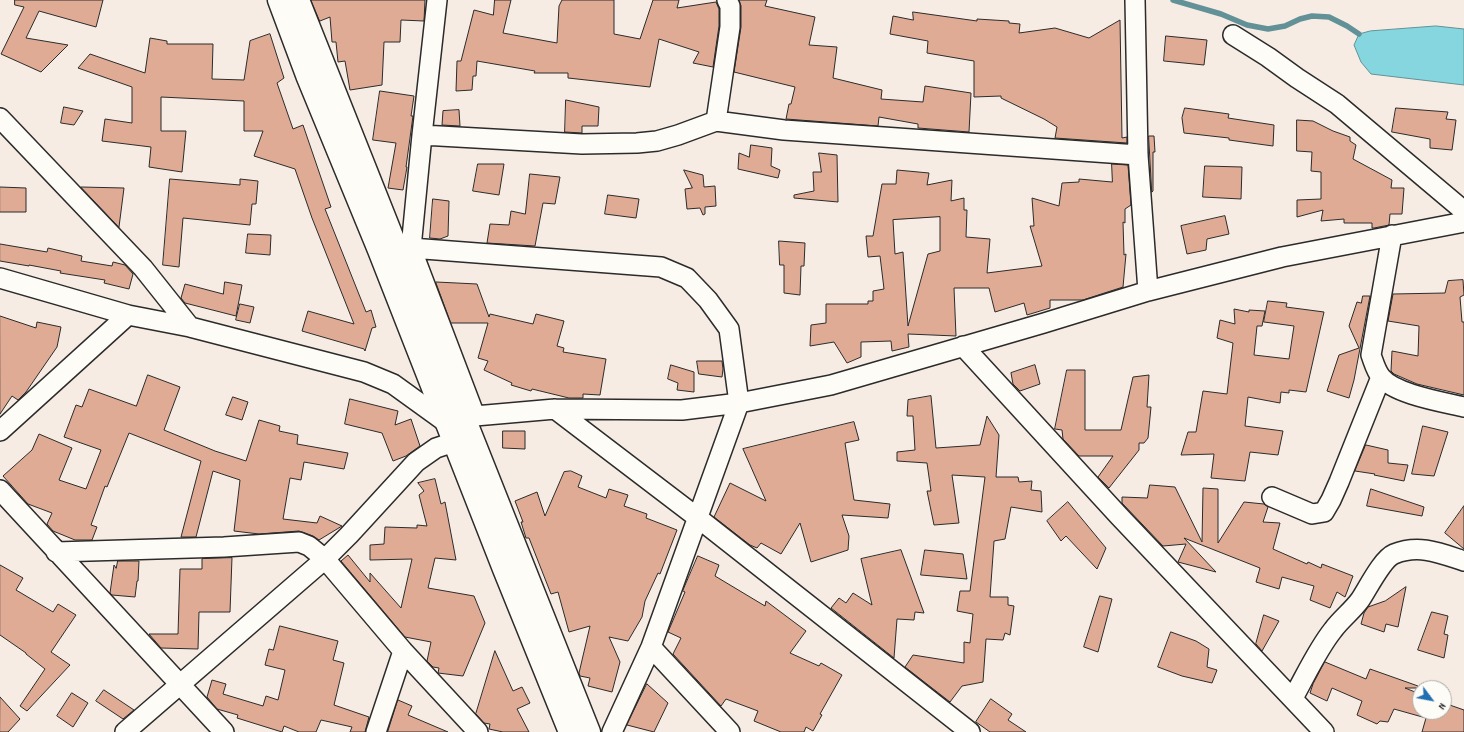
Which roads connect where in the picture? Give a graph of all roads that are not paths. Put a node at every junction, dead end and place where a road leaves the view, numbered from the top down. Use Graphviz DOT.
graph roads {
  1 [pos="279,0"];
  2 [pos="298,0"];
  3 [pos="437,0"];
  4 [pos="727,0"];
  5 [pos="1135,0"];
  6 [pos="1233,36"];
  7 [pos="0,118"];
  8 [pos="716,121"];
  9 [pos="422,135"];
  10 [pos="1138,155"];
  11 [pos="1464,211"];
  12 [pos="1464,222"];
  13 [pos="1392,235"];
  14 [pos="404,249"];
  15 [pos="0,278"];
  16 [pos="1148,290"];
  17 [pos="128,315"];
  18 [pos="190,327"];
  19 [pos="964,346"];
  20 [pos="1381,377"];
  21 [pos="739,403"];
  22 [pos="1464,408"];
  23 [pos="555,409"];
  24 [pos="460,425"];
  25 [pos="0,431"];
  26 [pos="0,490"];
  27 [pos="1272,497"];
  28 [pos="698,518"];
  29 [pos="56,552"];
  30 [pos="326,559"];
  31 [pos="1464,561"];
  32 [pos="651,647"];
  33 [pos="403,651"];
  34 [pos="180,683"];
  35 [pos="1293,698"];
  36 [pos="125,732"];
  37 [pos="224,732"];
  38 [pos="376,732"];
  39 [pos="478,732"];
  40 [pos="570,732"];
  41 [pos="589,732"];
  42 [pos="612,732"];
  43 [pos="730,732"];
  44 [pos="970,732"];
  45 [pos="1324,732"];
  1 -- 24 [label="street"];
  2 -- 14 [label="street"];
  3 -- 9 [label="street"];
  4 -- 8 [label="street"];
  5 -- 10 [label="street"];
  6 -- 11 [label="street"];
  7 -- 18 [label="street"];
  8 -- 9 [label="street"];
  8 -- 10 [label="street"];
  9 -- 14 [label="street"];
  10 -- 16 [label="street"];
  12 -- 13 [label="street"];
  13 -- 16 [label="street"];
  13 -- 20 [label="street"];
  14 -- 21 [label="street"];
  14 -- 24 [label="street"];
  15 -- 17 [label="street"];
  16 -- 19 [label="street"];
  17 -- 18 [label="street"];
  17 -- 25 [label="street"];
  18 -- 24 [label="street"];
  19 -- 21 [label="street"];
  19 -- 35 [label="street"];
  20 -- 22 [label="street"];
  20 -- 27 [label="street"];
  21 -- 23 [label="street"];
  21 -- 28 [label="street"];
  23 -- 24 [label="street"];
  23 -- 28 [label="street"];
  24 -- 30 [label="street"];
  24 -- 40 [label="street"];
  24 -- 41 [label="street"];
  26 -- 29 [label="street"];
  28 -- 32 [label="street"];
  28 -- 44 [label="street"];
  29 -- 30 [label="street"];
  29 -- 34 [label="street"];
  30 -- 33 [label="street"];
  30 -- 34 [label="street"];
  31 -- 35 [label="street"];
  32 -- 42 [label="street"];
  32 -- 43 [label="street"];
  33 -- 38 [label="street"];
  33 -- 39 [label="street"];
  34 -- 36 [label="street"];
  34 -- 37 [label="street"];
  35 -- 45 [label="street"];
}
